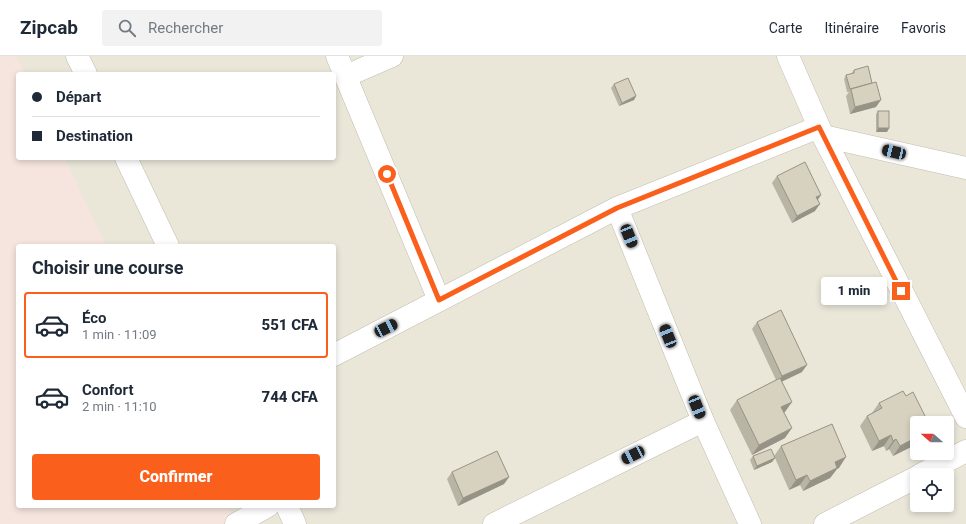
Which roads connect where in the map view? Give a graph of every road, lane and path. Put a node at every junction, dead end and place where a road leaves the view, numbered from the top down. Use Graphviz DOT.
graph roads {
  1 [pos="77,56"];
  2 [pos="337,56"];
  3 [pos="392,56"];
  4 [pos="788,56"];
  5 [pos="85,72"];
  6 [pos="346,76"];
  7 [pos="821,132"];
  8 [pos="127,160"];
  9 [pos="966,168"];
  10 [pos="617,208"];
  11 [pos="167,244"];
  12 [pos="439,300"];
  13 [pos="336,354"];
  14 [pos="966,417"];
  15 [pos="703,421"];
  16 [pos="966,451"];
  17 [pos="933,468"];
  18 [pos="910,481"];
  19 [pos="264,508"];
  20 [pos="288,508"];
  21 [pos="236,524"];
  22 [pos="296,524"];
  23 [pos="494,524"];
  24 [pos="750,524"];
  25 [pos="825,524"];
  1 -- 5 [label="street"];
  2 -- 6 [label="street"];
  3 -- 6 [label="street"];
  4 -- 7 [label="street"];
  6 -- 12 [label="street"];
  7 -- 9 [label="street"];
  7 -- 10 [label="street"];
  7 -- 14 [label="street"];
  8 -- 11 [label="street"];
  10 -- 12 [label="street"];
  10 -- 15 [label="street"];
  12 -- 13 [label="street"];
  15 -- 23 [label="street"];
  15 -- 24 [label="street"];
  16 -- 17 [label="street"];
  18 -- 25 [label="street"];
  19 -- 21 [label="street"];
  20 -- 22 [label="street"];
}
